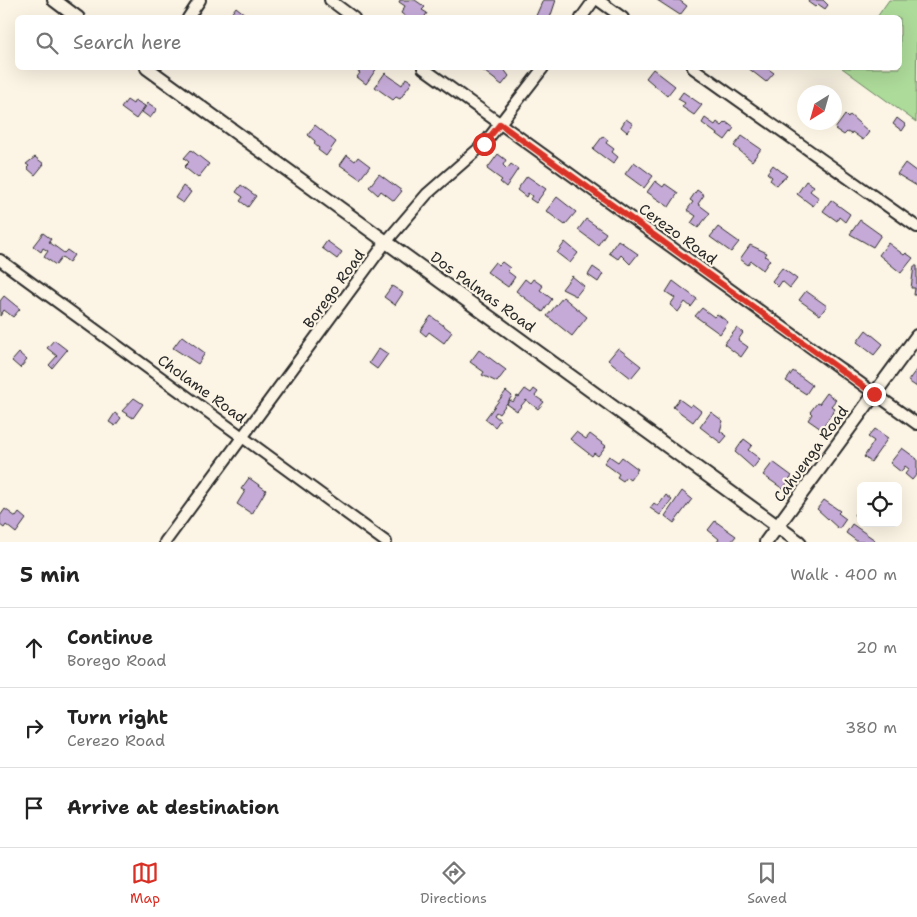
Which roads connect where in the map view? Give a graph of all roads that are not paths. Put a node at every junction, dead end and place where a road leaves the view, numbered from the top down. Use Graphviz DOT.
graph roads {
  1 [pos="54,0"];
  2 [pos="200,0"];
  3 [pos="330,0"];
  4 [pos="594,0"];
  5 [pos="598,0"];
  6 [pos="74,15"];
  7 [pos="190,15"];
  8 [pos="350,15"];
  9 [pos="583,15"];
  10 [pos="619,15"];
  11 [pos="154,70"];
  12 [pos="426,70"];
  13 [pos="541,70"];
  14 [pos="696,70"];
  15 [pos="500,124"];
  16 [pos="917,228"];
  17 [pos="386,242"];
  18 [pos="0,260"];
  19 [pos="917,336"];
  20 [pos="874,394"];
  21 [pos="917,424"];
  22 [pos="242,438"];
  23 [pos="778,526"];
  24 [pos="164,542"];
  25 [pos="386,542"];
  26 [pos="766,542"];
  27 [pos="799,542"];
  1 -- 6 [label="street"];
  2 -- 7 [label="street"];
  3 -- 8 [label="street"];
  4 -- 9 [label="street"];
  5 -- 10 [label="street"];
  11 -- 17 [label="street, Dos Palmas Road"];
  12 -- 15 [label="street, Cerezo Road"];
  13 -- 15 [label="street, Borego Road"];
  14 -- 16 [label="street"];
  15 -- 17 [label="street, Borego Road"];
  15 -- 20 [label="street, Cerezo Road"];
  17 -- 22 [label="street, Borego Road"];
  17 -- 23 [label="street, Dos Palmas Road"];
  18 -- 22 [label="street, Cholame Road"];
  19 -- 20 [label="street, Cahuenga Road"];
  20 -- 21 [label="street, Cerezo Road"];
  20 -- 23 [label="street, Cahuenga Road"];
  22 -- 24 [label="street, Borego Road"];
  22 -- 25 [label="street, Cholame Road"];
  23 -- 26 [label="street, Cahuenga Road"];
  23 -- 27 [label="street, Dos Palmas Road"];
}
